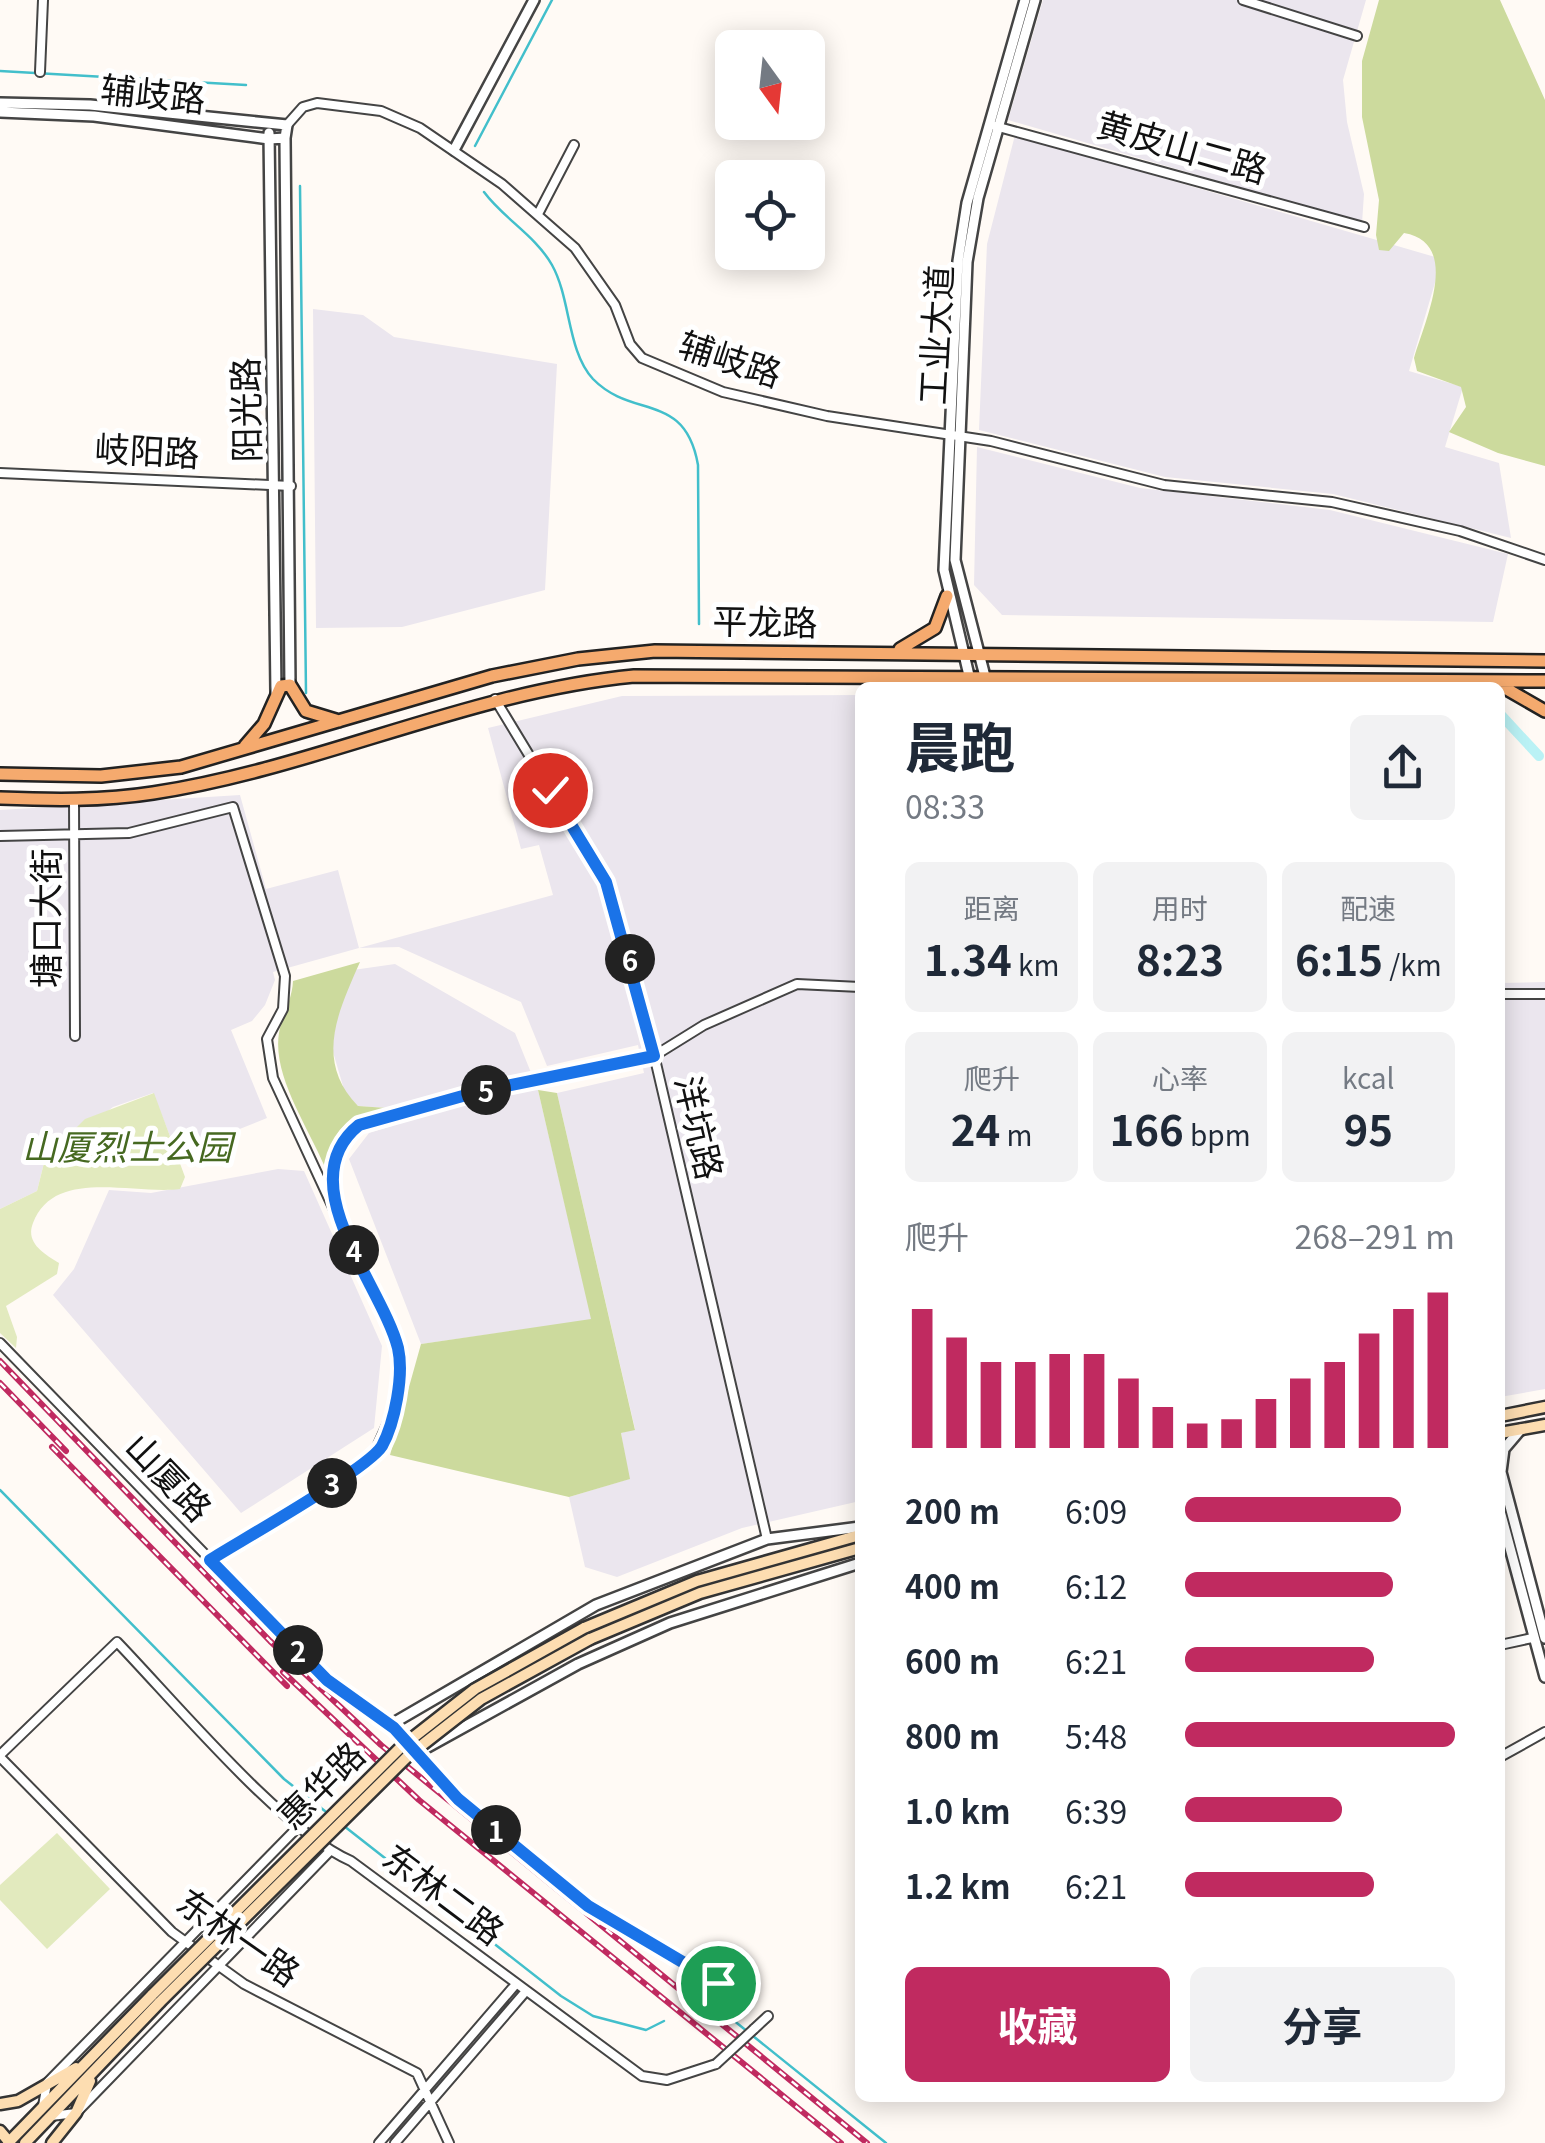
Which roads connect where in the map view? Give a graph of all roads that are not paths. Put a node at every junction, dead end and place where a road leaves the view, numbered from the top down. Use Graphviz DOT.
graph roads {
  1 [pos="44,0"];
  2 [pos="534,0"];
  3 [pos="1025,0"];
  4 [pos="1035,0"];
  5 [pos="1242,0"];
  6 [pos="1358,36"];
  7 [pos="40,72"];
  8 [pos="0,103"];
  9 [pos="0,112"];
  10 [pos="999,124"];
  11 [pos="287,125"];
  12 [pos="270,126"];
  13 [pos="987,131"];
  14 [pos="269,138"];
  15 [pos="286,138"];
  16 [pos="574,145"];
  17 [pos="454,150"];
  18 [pos="538,214"];
  19 [pos="1364,227"];
  20 [pos="954,435"];
  21 [pos="0,473"];
  22 [pos="276,485"];
  23 [pos="291,486"];
  24 [pos="1545,560"];
  25 [pos="947,596"];
  26 [pos="885,652"];
  27 [pos="964,652"];
  28 [pos="978,652"];
  29 [pos="1545,660"];
  30 [pos="1049,677"];
  31 [pos="1478,680"];
  32 [pos="1545,681"];
  33 [pos="972,682"];
  34 [pos="986,682"];
  35 [pos="1036,682"];
  36 [pos="1485,682"];
  37 [pos="290,686"];
  38 [pos="1505,688"];
  39 [pos="276,693"];
  40 [pos="494,699"];
  41 [pos="1545,711"];
  42 [pos="346,721"];
  43 [pos="232,753"];
  44 [pos="0,774"];
  45 [pos="0,798"];
  46 [pos="74,799"];
  47 [pos="74,834"];
  48 [pos="0,836"];
  49 [pos="855,986"];
  50 [pos="1505,994"];
  51 [pos="1545,994"];
  52 [pos="75,1036"];
  53 [pos="654,1056"];
  54 [pos="334,1206"];
  55 [pos="0,1343"];
  56 [pos="1545,1407"];
  57 [pos="1505,1415"];
  58 [pos="1545,1425"];
  59 [pos="1522,1430"];
  60 [pos="1505,1433"];
  61 [pos="1505,1448"];
  62 [pos="1505,1484"];
  63 [pos="855,1528"];
  64 [pos="855,1536"];
  65 [pos="767,1539"];
  66 [pos="855,1549"];
  67 [pos="1505,1550"];
  68 [pos="210,1560"];
  69 [pos="855,1564"];
  70 [pos="1532,1638"];
  71 [pos="1545,1638"];
  72 [pos="1505,1644"];
  73 [pos="1545,1676"];
  74 [pos="390,1724"];
  75 [pos="1545,1732"];
  76 [pos="417,1752"];
  77 [pos="1505,1755"];
  78 [pos="0,1756"];
  79 [pos="299,1826"];
  80 [pos="329,1852"];
  81 [pos="185,1942"];
  82 [pos="218,1966"];
  83 [pos="718,1983"];
  84 [pos="516,1984"];
  85 [pos="526,1991"];
  86 [pos="156,1998"];
  87 [pos="768,2016"];
  88 [pos="90,2067"];
  89 [pos="47,2083"];
  90 [pos="424,2087"];
  91 [pos="431,2098"];
  92 [pos="0,2104"];
  93 [pos="47,2111"];
  94 [pos="76,2113"];
  95 [pos="0,2131"];
  96 [pos="9,2143"];
  97 [pos="25,2143"];
  98 [pos="52,2143"];
  99 [pos="379,2143"];
  100 [pos="395,2143"];
  101 [pos="450,2143"];
  1 -- 7 [label="street"];
  2 -- 17 [label="street"];
  3 -- 13 [label="street, 工业大道"];
  4 -- 10 [label="street, 工业大道"];
  5 -- 6 [label="street"];
  8 -- 12 [label="street, 辅岐路"];
  9 -- 14 [label="street, 辅歧路"];
  10 -- 13 [label="street"];
  10 -- 19 [label="street, 黄皮山二路"];
  10 -- 20 [label="street, 工业大道"];
  11 -- 12 [label="street, 辅岐路"];
  11 -- 15 [label="street"];
  11 -- 17 [label="street, 辅岐路"];
  12 -- 14 [label="street, 阳光路"];
  13 -- 20 [label="street, 工业大道"];
  14 -- 15 [label="street, 辅歧路"];
  14 -- 22 [label="street, 阳光路"];
  15 -- 23 [label="street, 阳光路"];
  16 -- 18 [label="street"];
  17 -- 18 [label="street, 辅岐路"];
  18 -- 20 [label="street, 辅岐路"];
  20 -- 24 [label="street, 辅岐路"];
  20 -- 25 [label="street, 工业大道"];
  20 -- 28 [label="street, 工业大道"];
  21 -- 22 [label="street, 岐阳路"];
  22 -- 23 [label="street, 岐阳路"];
  22 -- 39 [label="street, 阳光路"];
  23 -- 37 [label="street, 阳光路"];
  25 -- 26 [label="main road"];
  25 -- 27 [label="street, 工业大道"];
  26 -- 27 [label="main road, 平龙路"];
  26 -- 42 [label="main road, 平龙路"];
  27 -- 28 [label="main road, 平龙路"];
  27 -- 33 [label="street, 工业大道"];
  28 -- 29 [label="main road, 平龙路"];
  28 -- 34 [label="street, 工业大道"];
  30 -- 31 [label="main road, 平龙路"];
  30 -- 34 [label="main road, 平龙路"];
  30 -- 35 [label="main road"];
  31 -- 32 [label="main road, 平龙路"];
  31 -- 36 [label="main road"];
  33 -- 34 [label="main road, 平龙路"];
  33 -- 40 [label="main road, 平龙路"];
  37 -- 39 [label="main road"];
  37 -- 42 [label="main road"];
  38 -- 41 [label="main road"];
  39 -- 43 [label="main road"];
  40 -- 46 [label="main road, 平龙路"];
  40 -- 53 [label="street, 洋坑路"];
  42 -- 43 [label="main road, 平龙路"];
  43 -- 44 [label="main road, 平龙路"];
  45 -- 46 [label="main road, 平龙路"];
  46 -- 47 [label="street, 塘口大街"];
  47 -- 48 [label="street"];
  47 -- 52 [label="street, 塘口大街"];
  47 -- 54 [label="street"];
  49 -- 53 [label="street"];
  50 -- 51 [label="street"];
  53 -- 54 [label="street"];
  53 -- 65 [label="street, 洋坑路"];
  54 -- 68 [label="street"];
  55 -- 68 [label="street, 山厦路"];
  56 -- 57 [label="main road"];
  58 -- 59 [label="main road"];
  59 -- 60 [label="main road"];
  59 -- 61 [label="street"];
  62 -- 71 [label="street"];
  63 -- 65 [label="street"];
  64 -- 86 [label="main road, 惠华路, bridge"];
  65 -- 74 [label="street"];
  66 -- 86 [label="main road, 惠华路, bridge"];
  67 -- 70 [label="street"];
  68 -- 74 [label="street, 山厦路"];
  69 -- 76 [label="street"];
  70 -- 72 [label="street"];
  70 -- 73 [label="street"];
  74 -- 76 [label="street, 山厦路"];
  75 -- 77 [label="street"];
  76 -- 83 [label="street, 山厦路"];
  78 -- 79 [label="street, 东林二路"];
  78 -- 81 [label="street, 东林一路"];
  79 -- 80 [label="street, 东林二路"];
  79 -- 81 [label="street"];
  80 -- 82 [label="street"];
  80 -- 84 [label="street, 东林二路"];
  81 -- 82 [label="street, 东林一路"];
  81 -- 89 [label="street"];
  82 -- 90 [label="street, 东林一路"];
  82 -- 94 [label="street"];
  84 -- 85 [label="street, 东林二路"];
  84 -- 90 [label="street"];
  85 -- 87 [label="street, 东林二路, bridge"];
  85 -- 91 [label="street"];
  86 -- 88 [label="main road, 惠华路"];
  88 -- 89 [label="main road"];
  88 -- 93 [label="main road, 惠华路"];
  88 -- 94 [label="main road"];
  89 -- 92 [label="main road"];
  89 -- 93 [label="street"];
  90 -- 91 [label="street, 东林一路"];
  90 -- 99 [label="street"];
  91 -- 100 [label="street"];
  91 -- 101 [label="street, 东林一路"];
  93 -- 94 [label="street"];
  93 -- 96 [label="main road, 惠华路"];
  93 -- 97 [label="main road, 惠华路"];
  94 -- 98 [label="main road"];
  95 -- 96 [label="main road"];
}
